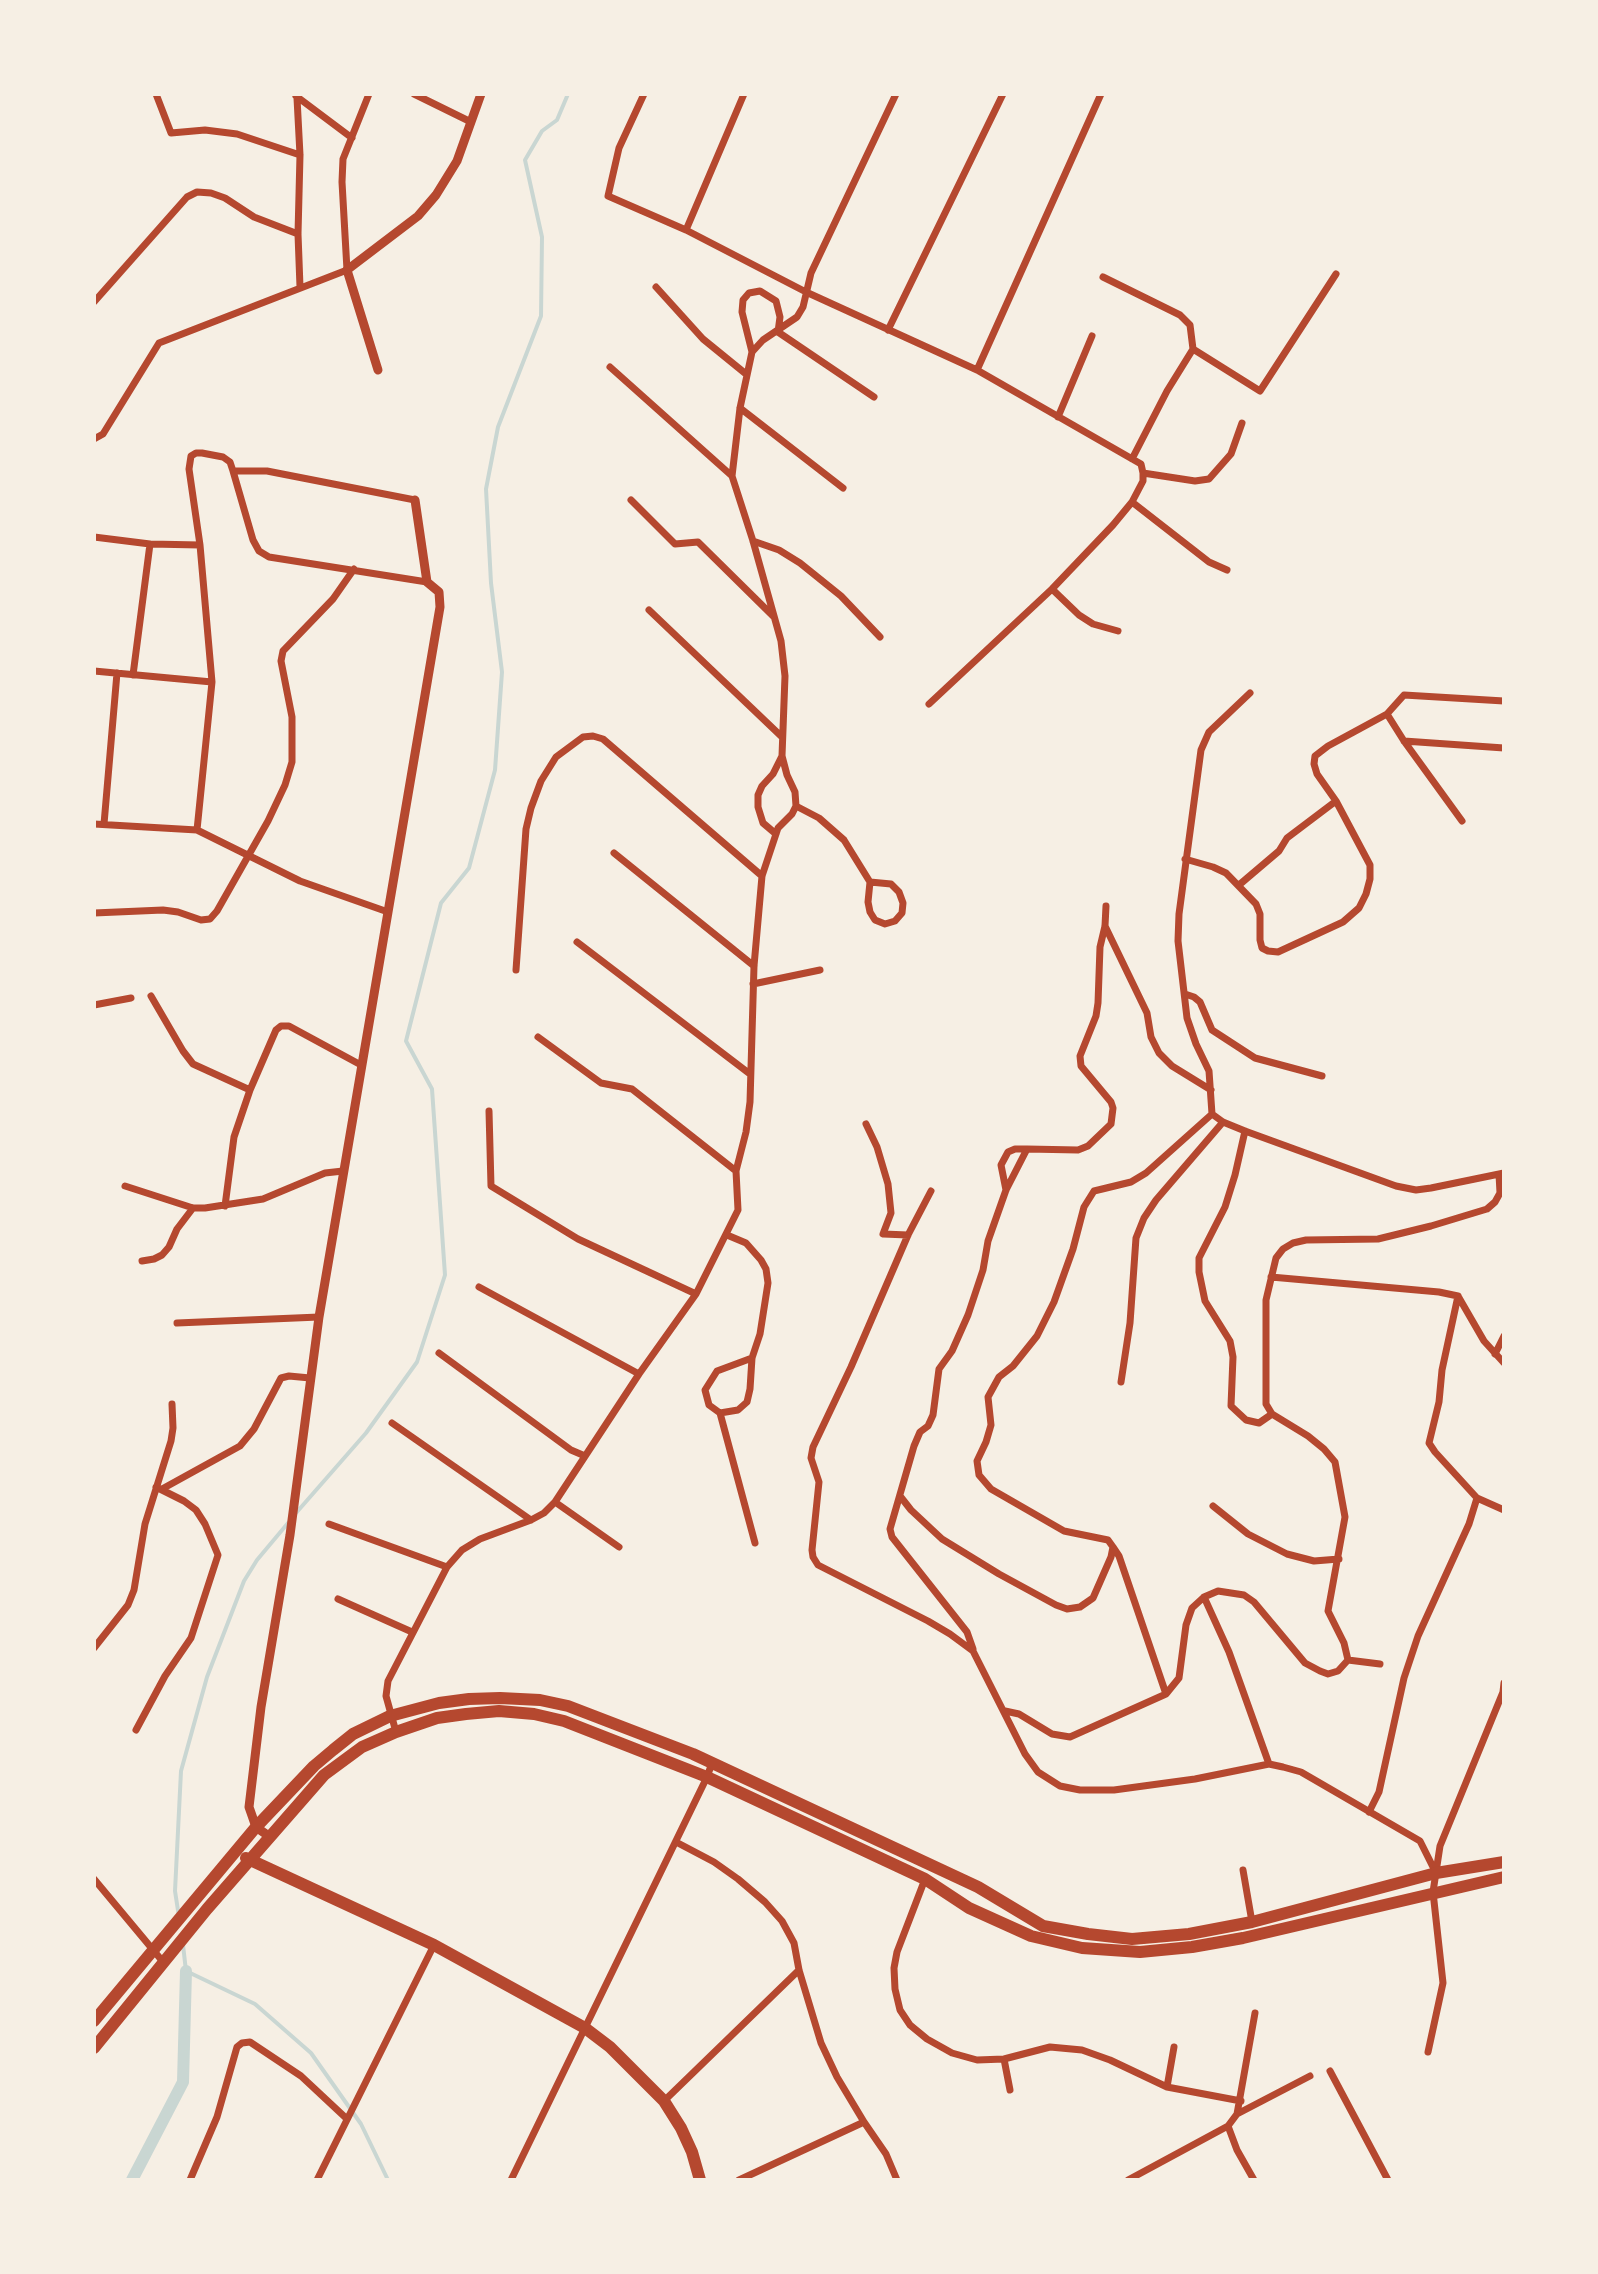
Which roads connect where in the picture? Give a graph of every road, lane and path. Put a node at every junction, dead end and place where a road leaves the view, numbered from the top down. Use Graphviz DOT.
graph roads {
  1 [pos="156,94"];
  2 [pos="369,94"];
  3 [pos="414,94"];
  4 [pos="481,94"];
  5 [pos="644,94"];
  6 [pos="744,94"];
  7 [pos="896,94"];
  8 [pos="1003,94"];
  9 [pos="1101,94"];
  10 [pos="296,96"];
  11 [pos="471,122"];
  12 [pos="352,138"];
  13 [pos="300,155"];
  14 [pos="686,230"];
  15 [pos="298,234"];
  16 [pos="347,270"];
  17 [pos="1336,274"];
  18 [pos="1103,277"];
  19 [pos="300,287"];
  20 [pos="656,287"];
  21 [pos="806,292"];
  22 [pos="94,302"];
  23 [pos="888,330"];
  24 [pos="778,332"];
  25 [pos="1092,336"];
  26 [pos="1193,349"];
  27 [pos="752,352"];
  28 [pos="610,367"];
  29 [pos="378,370"];
  30 [pos="977,370"];
  31 [pos="746,374"];
  32 [pos="874,397"];
  33 [pos="740,408"];
  34 [pos="1058,417"];
  35 [pos="1242,423"];
  36 [pos="94,439"];
  37 [pos="1132,459"];
  38 [pos="233,471"];
  39 [pos="1143,473"];
  40 [pos="732,476"];
  41 [pos="843,488"];
  42 [pos="415,500"];
  43 [pos="631,500"];
  44 [pos="1132,502"];
  45 [pos="94,537"];
  46 [pos="753,541"];
  47 [pos="150,544"];
  48 [pos="200,545"];
  49 [pos="354,569"];
  50 [pos="1227,570"];
  51 [pos="427,582"];
  52 [pos="1052,589"];
  53 [pos="649,610"];
  54 [pos="775,618"];
  55 [pos="1118,631"];
  56 [pos="880,637"];
  57 [pos="94,671"];
  58 [pos="117,673"];
  59 [pos="133,675"];
  60 [pos="212,682"];
  61 [pos="1250,693"];
  62 [pos="1504,701"];
  63 [pos="929,704"];
  64 [pos="1387,714"];
  65 [pos="782,737"];
  66 [pos="1404,741"];
  67 [pos="1504,748"];
  68 [pos="782,756"];
  69 [pos="1336,801"];
  70 [pos="796,806"];
  71 [pos="1462,821"];
  72 [pos="94,824"];
  73 [pos="104,824"];
  74 [pos="197,830"];
  75 [pos="776,834"];
  76 [pos="614,853"];
  77 [pos="250,856"];
  78 [pos="1185,859"];
  79 [pos="762,876"];
  80 [pos="870,882"];
  81 [pos="1239,885"];
  82 [pos="1106,906"];
  83 [pos="388,912"];
  84 [pos="94,913"];
  85 [pos="1105,926"];
  86 [pos="577,942"];
  87 [pos="754,966"];
  88 [pos="516,970"];
  89 [pos="820,970"];
  90 [pos="753,984"];
  91 [pos="1185,994"];
  92 [pos="151,996"];
  93 [pos="131,998"];
  94 [pos="94,1005"];
  95 [pos="538,1037"];
  96 [pos="361,1065"];
  97 [pos="750,1074"];
  98 [pos="1322,1076"];
  99 [pos="250,1090"];
  100 [pos="1211,1090"];
  101 [pos="489,1111"];
  102 [pos="1212,1114"];
  103 [pos="1223,1122"];
  104 [pos="866,1124"];
  105 [pos="1245,1131"];
  106 [pos="1027,1149"];
  107 [pos="343,1171"];
  108 [pos="736,1171"];
  109 [pos="1501,1173"];
  110 [pos="125,1186"];
  111 [pos="1006,1190"];
  112 [pos="931,1191"];
  113 [pos="225,1206"];
  114 [pos="193,1208"];
  115 [pos="727,1235"];
  116 [pos="908,1235"];
  117 [pos="142,1261"];
  118 [pos="1271,1277"];
  119 [pos="479,1287"];
  120 [pos="696,1294"];
  121 [pos="1458,1296"];
  122 [pos="319,1317"];
  123 [pos="177,1323"];
  124 [pos="1504,1336"];
  125 [pos="439,1353"];
  126 [pos="1495,1354"];
  127 [pos="752,1358"];
  128 [pos="1504,1363"];
  129 [pos="639,1374"];
  130 [pos="310,1378"];
  131 [pos="1121,1382"];
  132 [pos="172,1404"];
  133 [pos="720,1413"];
  134 [pos="1272,1414"];
  135 [pos="392,1423"];
  136 [pos="585,1456"];
  137 [pos="159,1488"];
  138 [pos="900,1496"];
  139 [pos="1477,1498"];
  140 [pos="555,1502"];
  141 [pos="1213,1506"];
  142 [pos="1504,1510"];
  143 [pos="531,1520"];
  144 [pos="329,1524"];
  145 [pos="755,1543"];
  146 [pos="619,1547"];
  147 [pos="1113,1547"];
  148 [pos="1339,1559"];
  149 [pos="447,1567"];
  150 [pos="1204,1597"];
  151 [pos="338,1599"];
  152 [pos="412,1632"];
  153 [pos="94,1648"];
  154 [pos="973,1651"];
  155 [pos="1348,1660"];
  156 [pos="1380,1664"];
  157 [pos="1504,1689"];
  158 [pos="1166,1694"];
  159 [pos="1005,1711"];
  160 [pos="390,1716"];
  161 [pos="136,1730"];
  162 [pos="396,1732"];
  163 [pos="712,1763"];
  164 [pos="1269,1764"];
  165 [pos="707,1777"];
  166 [pos="1369,1812"];
  167 [pos="256,1827"];
  168 [pos="270,1837"];
  169 [pos="676,1842"];
  170 [pos="236,1852"];
  171 [pos="250,1860"];
  172 [pos="1504,1862"];
  173 [pos="1243,1870"];
  174 [pos="1436,1873"];
  175 [pos="1504,1877"];
  176 [pos="94,1879"];
  177 [pos="925,1879"];
  178 [pos="1433,1892"];
  179 [pos="1252,1922"];
  180 [pos="434,1945"];
  181 [pos="157,1947"];
  182 [pos="164,1963"];
  183 [pos="799,1970"];
  184 [pos="1255,2013"];
  185 [pos="94,2021"];
  186 [pos="585,2028"];
  187 [pos="1174,2047"];
  188 [pos="94,2048"];
  189 [pos="1428,2052"];
  190 [pos="1004,2059"];
  191 [pos="1330,2071"];
  192 [pos="1310,2076"];
  193 [pos="1167,2087"];
  194 [pos="1010,2090"];
  195 [pos="664,2101"];
  196 [pos="1241,2101"];
  197 [pos="1237,2114"];
  198 [pos="349,2115"];
  199 [pos="864,2122"];
  200 [pos="1228,2126"];
  201 [pos="190,2180"];
  202 [pos="317,2180"];
  203 [pos="511,2180"];
  204 [pos="700,2180"];
  205 [pos="739,2180"];
  206 [pos="897,2180"];
  207 [pos="1128,2180"];
  208 [pos="1254,2180"];
  209 [pos="1388,2180"];
  1 -- 13 [label="street"];
  2 -- 12 [label="street"];
  3 -- 11 [label="street"];
  4 -- 11 [label="street"];
  5 -- 14 [label="street"];
  6 -- 14 [label="street"];
  7 -- 21 [label="street"];
  8 -- 23 [label="street"];
  9 -- 30 [label="street"];
  10 -- 12 [label="street"];
  10 -- 13 [label="street"];
  11 -- 16 [label="street"];
  12 -- 16 [label="street"];
  13 -- 15 [label="street"];
  14 -- 21 [label="street"];
  15 -- 19 [label="street"];
  15 -- 22 [label="street"];
  16 -- 19 [label="street"];
  16 -- 29 [label="street"];
  17 -- 26 [label="street"];
  18 -- 26 [label="street"];
  19 -- 36 [label="street"];
  20 -- 31 [label="street"];
  21 -- 23 [label="street"];
  21 -- 24 [label="street"];
  23 -- 30 [label="street"];
  24 -- 27 [label="street"];
  24 -- 27 [label="street"];
  24 -- 32 [label="street"];
  25 -- 34 [label="street"];
  26 -- 37 [label="street"];
  27 -- 31 [label="street"];
  28 -- 40 [label="street"];
  30 -- 34 [label="street"];
  31 -- 33 [label="street"];
  33 -- 40 [label="street"];
  33 -- 41 [label="street"];
  34 -- 37 [label="street"];
  35 -- 39 [label="street"];
  37 -- 39 [label="street"];
  38 -- 42 [label="street"];
  38 -- 48 [label="street"];
  38 -- 49 [label="street"];
  39 -- 44 [label="street"];
  40 -- 46 [label="street"];
  42 -- 51 [label="street"];
  43 -- 54 [label="street"];
  44 -- 50 [label="street"];
  44 -- 52 [label="street"];
  45 -- 47 [label="street"];
  46 -- 54 [label="street"];
  46 -- 56 [label="street"];
  47 -- 48 [label="street"];
  47 -- 59 [label="street"];
  48 -- 60 [label="street"];
  49 -- 51 [label="street"];
  49 -- 77 [label="street"];
  51 -- 83 [label="street"];
  52 -- 55 [label="street"];
  52 -- 63 [label="street"];
  53 -- 65 [label="street"];
  54 -- 65 [label="street"];
  57 -- 58 [label="street"];
  58 -- 59 [label="street"];
  58 -- 73 [label="street"];
  59 -- 60 [label="street"];
  60 -- 74 [label="street"];
  61 -- 78 [label="street"];
  62 -- 64 [label="street"];
  64 -- 66 [label="street"];
  64 -- 69 [label="street"];
  65 -- 68 [label="street"];
  66 -- 67 [label="street"];
  66 -- 71 [label="street"];
  68 -- 70 [label="street"];
  68 -- 75 [label="street"];
  69 -- 81 [label="street"];
  69 -- 81 [label="street"];
  70 -- 75 [label="street"];
  70 -- 80 [label="street"];
  72 -- 73 [label="street"];
  73 -- 74 [label="street"];
  74 -- 77 [label="street"];
  75 -- 79 [label="street"];
  76 -- 87 [label="street"];
  77 -- 83 [label="street"];
  77 -- 84 [label="street"];
  78 -- 81 [label="street"];
  78 -- 91 [label="street"];
  79 -- 87 [label="street"];
  79 -- 88 [label="street"];
  80 -- 80 [label="street"];
  82 -- 85 [label="street"];
  83 -- 96 [label="street"];
  85 -- 100 [label="street"];
  85 -- 106 [label="street"];
  86 -- 97 [label="street"];
  87 -- 90 [label="street"];
  89 -- 90 [label="street"];
  90 -- 97 [label="street"];
  91 -- 98 [label="street"];
  91 -- 100 [label="street"];
  92 -- 99 [label="street"];
  93 -- 94 [label="street"];
  95 -- 108 [label="street"];
  96 -- 99 [label="street"];
  96 -- 107 [label="street"];
  97 -- 108 [label="street"];
  99 -- 113 [label="street"];
  100 -- 102 [label="street"];
  101 -- 120 [label="street"];
  102 -- 103 [label="street"];
  102 -- 147 [label="street"];
  103 -- 105 [label="street"];
  103 -- 131 [label="street"];
  104 -- 116 [label="street"];
  105 -- 109 [label="street"];
  105 -- 134 [label="street"];
  106 -- 111 [label="street"];
  106 -- 111 [label="street"];
  107 -- 113 [label="street"];
  107 -- 122 [label="street"];
  108 -- 115 [label="street"];
  109 -- 118 [label="street"];
  110 -- 114 [label="street"];
  111 -- 138 [label="street"];
  112 -- 116 [label="street"];
  113 -- 114 [label="street"];
  114 -- 117 [label="street"];
  115 -- 120 [label="street"];
  115 -- 127 [label="street"];
  116 -- 154 [label="street"];
  118 -- 121 [label="street"];
  118 -- 134 [label="street"];
  119 -- 129 [label="street"];
  120 -- 129 [label="street"];
  121 -- 126 [label="street"];
  121 -- 139 [label="street"];
  122 -- 123 [label="street"];
  122 -- 130 [label="street"];
  124 -- 126 [label="street"];
  125 -- 136 [label="street"];
  126 -- 128 [label="street"];
  127 -- 133 [label="street"];
  127 -- 133 [label="street"];
  129 -- 136 [label="street"];
  130 -- 137 [label="street"];
  130 -- 167 [label="street"];
  132 -- 137 [label="street"];
  133 -- 145 [label="street"];
  134 -- 148 [label="street"];
  135 -- 143 [label="street"];
  136 -- 140 [label="street"];
  137 -- 153 [label="street"];
  137 -- 161 [label="street"];
  138 -- 147 [label="street"];
  138 -- 154 [label="street"];
  139 -- 142 [label="street"];
  139 -- 166 [label="street"];
  140 -- 143 [label="street"];
  140 -- 146 [label="street"];
  141 -- 148 [label="street"];
  143 -- 149 [label="street"];
  144 -- 149 [label="street"];
  147 -- 158 [label="street"];
  148 -- 155 [label="street"];
  149 -- 152 [label="street"];
  150 -- 155 [label="street"];
  150 -- 158 [label="street"];
  150 -- 164 [label="street"];
  151 -- 152 [label="street"];
  152 -- 160 [label="street"];
  154 -- 159 [label="street"];
  155 -- 156 [label="street"];
  157 -- 174 [label="street"];
  158 -- 159 [label="street"];
  159 -- 164 [label="street"];
  160 -- 162 [label="street"];
  160 -- 163 [label="main road"];
  160 -- 167 [label="main road"];
  162 -- 165 [label="main road"];
  162 -- 168 [label="main road"];
  163 -- 165 [label="street"];
  163 -- 179 [label="main road"];
  164 -- 166 [label="street"];
  165 -- 169 [label="street"];
  165 -- 177 [label="main road"];
  166 -- 174 [label="street"];
  167 -- 168 [label="street"];
  167 -- 170 [label="main road"];
  168 -- 171 [label="main road"];
  169 -- 183 [label="street"];
  169 -- 186 [label="street"];
  170 -- 171 [label="main road"];
  170 -- 181 [label="main road"];
  171 -- 180 [label="main road"];
  171 -- 182 [label="main road"];
  172 -- 174 [label="main road"];
  173 -- 179 [label="street"];
  174 -- 178 [label="street"];
  174 -- 179 [label="main road"];
  175 -- 178 [label="main road"];
  176 -- 181 [label="street"];
  177 -- 178 [label="main road"];
  177 -- 190 [label="street"];
  178 -- 189 [label="street"];
  180 -- 186 [label="main road"];
  180 -- 198 [label="street"];
  181 -- 182 [label="street"];
  181 -- 185 [label="main road"];
  182 -- 188 [label="main road"];
  183 -- 195 [label="street"];
  183 -- 199 [label="street"];
  184 -- 196 [label="street"];
  186 -- 195 [label="main road"];
  186 -- 203 [label="street"];
  187 -- 193 [label="street"];
  190 -- 193 [label="street"];
  190 -- 194 [label="street"];
  191 -- 209 [label="street"];
  192 -- 197 [label="street"];
  193 -- 196 [label="street"];
  195 -- 204 [label="main road"];
  196 -- 197 [label="street"];
  197 -- 200 [label="street"];
  198 -- 201 [label="street"];
  198 -- 202 [label="street"];
  199 -- 205 [label="street"];
  199 -- 206 [label="street"];
  200 -- 207 [label="street"];
  200 -- 208 [label="street"];
}
